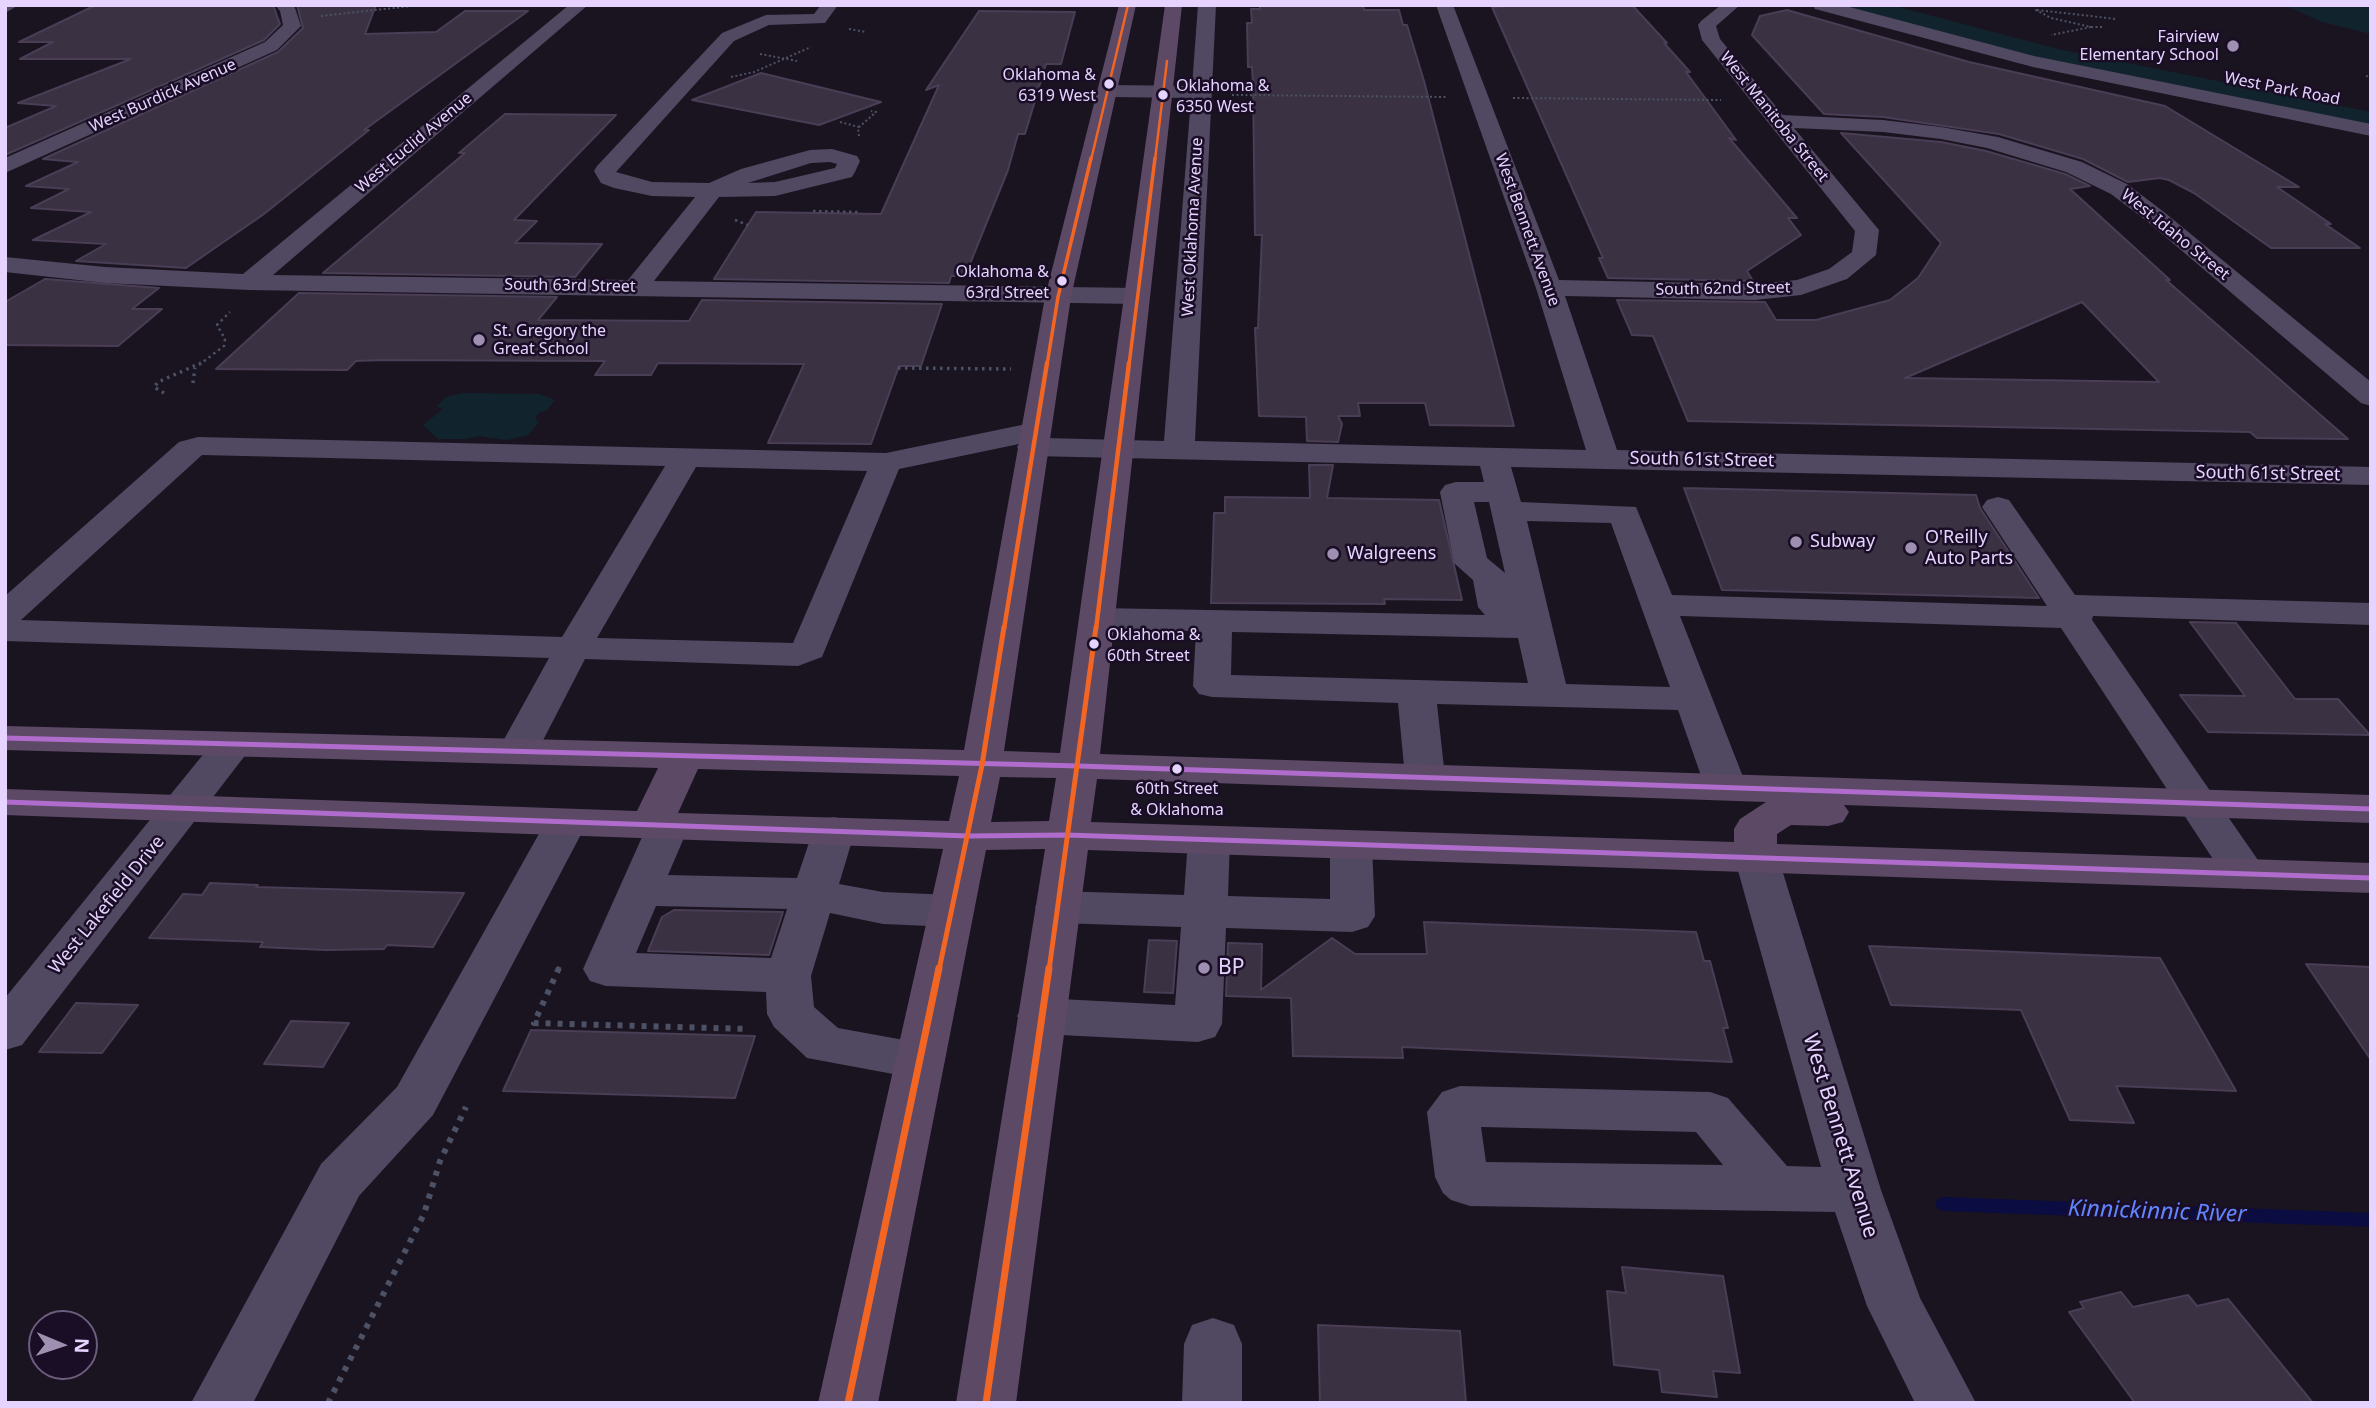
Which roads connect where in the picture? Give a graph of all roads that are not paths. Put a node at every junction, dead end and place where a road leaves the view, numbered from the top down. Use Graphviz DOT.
graph roads {
  1 [pos="11,5"];
  2 [pos="283,5"];
  3 [pos="580,5"];
  4 [pos="1128,5"];
  5 [pos="1174,5"];
  6 [pos="1207,5"];
  7 [pos="1444,5"];
  8 [pos="1732,5"];
  9 [pos="1821,5"];
  10 [pos="5,8"];
  11 [pos="825,12"];
  12 [pos="1110,91"];
  13 [pos="1163,91"];
  14 [pos="1213,94"];
  15 [pos="1779,121"];
  16 [pos="2371,130"];
  17 [pos="5,166"];
  18 [pos="712,190"];
  19 [pos="1867,230"];
  20 [pos="5,264"];
  21 [pos="249,282"];
  22 [pos="636,287"];
  23 [pos="1549,288"];
  24 [pos="1136,296"];
  25 [pos="1058,297"];
  26 [pos="2371,397"];
  27 [pos="1034,439"];
  28 [pos="1121,448"];
  29 [pos="1180,449"];
  30 [pos="1492,455"];
  31 [pos="686,457"];
  32 [pos="1604,458"];
  33 [pos="887,462"];
  34 [pos="2371,476"];
  35 [pos="1505,502"];
  36 [pos="1998,507"];
  37 [pos="1658,606"];
  38 [pos="2071,611"];
  39 [pos="2371,614"];
  40 [pos="5,615"];
  41 [pos="1098,620"];
  42 [pos="1214,621"];
  43 [pos="1534,627"];
  44 [pos="5,630"];
  45 [pos="573,648"];
  46 [pos="1416,692"];
  47 [pos="1549,694"];
  48 [pos="1693,699"];
  49 [pos="5,737"];
  50 [pos="233,744"];
  51 [pos="517,751"];
  52 [pos="683,757"];
  53 [pos="982,765"];
  54 [pos="1079,766"];
  55 [pos="1425,777"];
  56 [pos="1726,787"];
  57 [pos="2063,798"];
  58 [pos="5,803"];
  59 [pos="2198,803"];
  60 [pos="184,808"];
  61 [pos="2371,809"];
  62 [pos="566,823"];
  63 [pos="659,826"];
  64 [pos="834,831"];
  65 [pos="1067,835"];
  66 [pos="968,836"];
  67 [pos="1209,840"];
  68 [pos="1351,845"];
  69 [pos="1757,860"];
  70 [pos="2245,874"];
  71 [pos="2371,878"];
  72 [pos="640,890"];
  73 [pos="813,894"];
  74 [pos="1057,907"];
  75 [pos="952,911"];
  76 [pos="1204,912"];
  77 [pos="788,976"];
  78 [pos="1041,1016"];
  79 [pos="5,1032"];
  80 [pos="920,1060"];
  81 [pos="1773,1188"];
  82 [pos="1854,1190"];
  83 [pos="1213,1344"];
  84 [pos="221,1403"];
  85 [pos="848,1403"];
  86 [pos="986,1403"];
  87 [pos="1212,1403"];
  88 [pos="1946,1403"];
  1 -- 10 [label="street"];
  2 -- 17 [label="street, West Burdick Avenue"];
  3 -- 21 [label="street, West Euclid Avenue"];
  4 -- 12 [label="main road"];
  5 -- 13 [label="main road"];
  6 -- 14 [label="street, West Oklahoma Avenue"];
  7 -- 23 [label="street, West Bennett Avenue"];
  8 -- 15 [label="street, West Manitoba Street"];
  9 -- 16 [label="street"];
  11 -- 18 [label="street"];
  12 -- 13 [label="street"];
  12 -- 25 [label="main road"];
  13 -- 14 [label="street"];
  13 -- 24 [label="main road"];
  14 -- 29 [label="street, West Oklahoma Avenue"];
  15 -- 19 [label="street, West Manitoba Street"];
  15 -- 26 [label="street, West Idaho Street"];
  18 -- 18 [label="street"];
  18 -- 22 [label="street"];
  19 -- 23 [label="street, South 62nd Street"];
  20 -- 21 [label="street, South 63rd Street"];
  21 -- 22 [label="street, South 63rd Street"];
  22 -- 25 [label="street, South 63rd Street"];
  23 -- 32 [label="street, West Bennett Avenue"];
  24 -- 25 [label="street, South 63rd Street"];
  24 -- 28 [label="main road"];
  25 -- 27 [label="main road"];
  27 -- 28 [label="street, South 61st Street"];
  27 -- 33 [label="street, South 61st Street"];
  27 -- 53 [label="main road"];
  28 -- 29 [label="street, South 61st Street"];
  28 -- 41 [label="main road"];
  29 -- 30 [label="street, South 61st Street"];
  30 -- 32 [label="street, South 61st Street"];
  30 -- 35 [label="street"];
  31 -- 33 [label="street, South 61st Street"];
  31 -- 40 [label="street, South 61st Street"];
  31 -- 45 [label="street"];
  32 -- 34 [label="street, South 61st Street"];
  33 -- 45 [label="street"];
  35 -- 37 [label="street"];
  35 -- 43 [label="street"];
  35 -- 43 [label="street"];
  36 -- 38 [label="street"];
  37 -- 38 [label="street"];
  37 -- 48 [label="street"];
  38 -- 39 [label="street"];
  38 -- 59 [label="street"];
  41 -- 42 [label="street"];
  41 -- 54 [label="main road"];
  42 -- 43 [label="street"];
  42 -- 46 [label="street"];
  43 -- 47 [label="street"];
  44 -- 45 [label="street"];
  45 -- 51 [label="street"];
  46 -- 47 [label="street"];
  46 -- 55 [label="street"];
  47 -- 48 [label="street"];
  48 -- 56 [label="street"];
  49 -- 50 [label="main road"];
  50 -- 51 [label="main road"];
  50 -- 60 [label="street, West Lakefield Drive"];
  51 -- 52 [label="main road"];
  52 -- 53 [label="main road"];
  52 -- 63 [label="main road"];
  53 -- 54 [label="main road"];
  53 -- 66 [label="main road"];
  54 -- 55 [label="main road"];
  54 -- 65 [label="main road"];
  55 -- 56 [label="main road"];
  56 -- 57 [label="main road"];
  57 -- 59 [label="main road"];
  57 -- 69 [label="main road"];
  58 -- 60 [label="main road"];
  59 -- 61 [label="main road"];
  59 -- 70 [label="street"];
  60 -- 62 [label="main road"];
  60 -- 79 [label="street, West Lakefield Drive"];
  62 -- 63 [label="main road"];
  62 -- 84 [label="street"];
  63 -- 64 [label="main road"];
  63 -- 72 [label="street"];
  64 -- 66 [label="main road"];
  64 -- 73 [label="street"];
  65 -- 66 [label="main road"];
  65 -- 67 [label="main road"];
  65 -- 74 [label="main road"];
  66 -- 75 [label="main road"];
  67 -- 68 [label="main road"];
  67 -- 76 [label="street"];
  68 -- 69 [label="main road"];
  68 -- 76 [label="street"];
  69 -- 70 [label="main road"];
  69 -- 82 [label="street, West Bennett Avenue"];
  70 -- 71 [label="main road"];
  72 -- 73 [label="street"];
  72 -- 77 [label="street"];
  73 -- 75 [label="street"];
  73 -- 77 [label="street"];
  74 -- 76 [label="street"];
  74 -- 78 [label="main road"];
  75 -- 80 [label="main road"];
  76 -- 78 [label="street"];
  77 -- 80 [label="street"];
  78 -- 86 [label="main road"];
  80 -- 85 [label="main road"];
  81 -- 81 [label="street"];
  81 -- 82 [label="street"];
  82 -- 88 [label="street, West Bennett Avenue"];
  83 -- 87 [label="street"];
}
